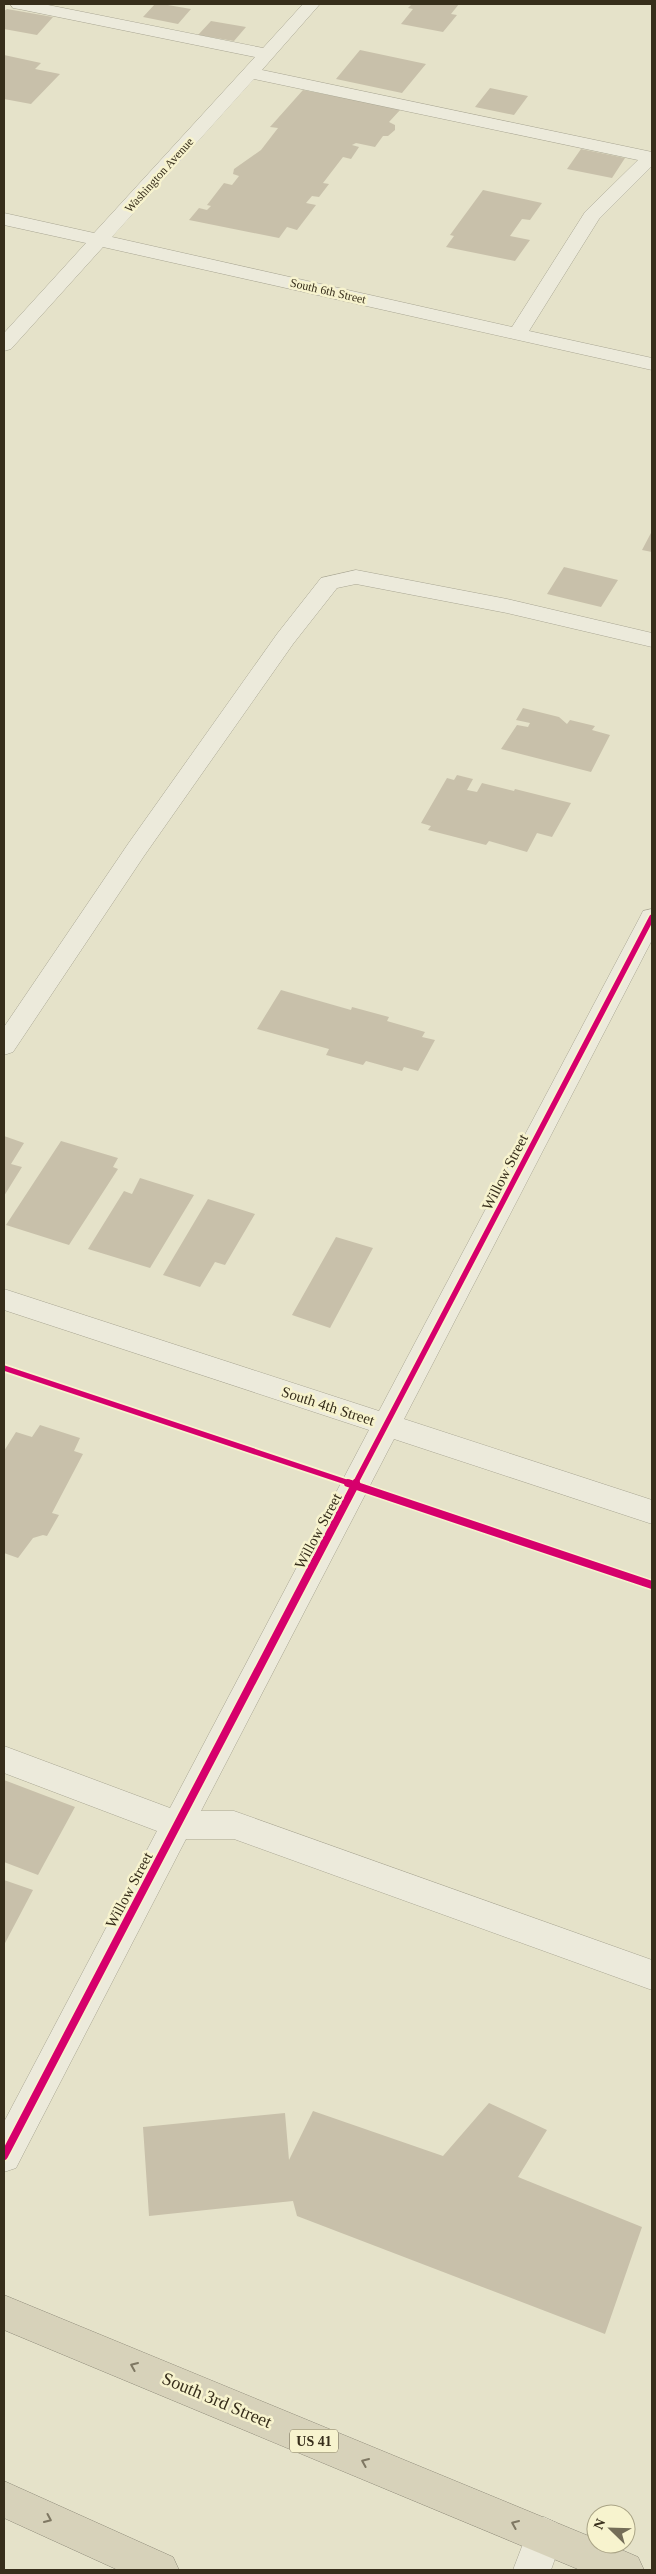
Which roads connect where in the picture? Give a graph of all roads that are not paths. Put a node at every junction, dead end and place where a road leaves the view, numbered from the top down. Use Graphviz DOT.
graph roads {
  1 [pos="19,4"];
  2 [pos="312,4"];
  3 [pos="267,54"];
  4 [pos="250,73"];
  5 [pos="652,157"];
  6 [pos="4,219"];
  7 [pos="100,241"];
  8 [pos="518,334"];
  9 [pos="4,345"];
  10 [pos="652,364"];
  11 [pos="652,640"];
  12 [pos="652,917"];
  13 [pos="4,1046"];
  14 [pos="4,1299"];
  15 [pos="388,1426"];
  16 [pos="652,1512"];
  17 [pos="4,1759"];
  18 [pos="178,1825"];
  19 [pos="652,1975"];
  20 [pos="4,2156"];
  21 [pos="4,2312"];
  22 [pos="4,2499"];
  23 [pos="544,2536"];
  24 [pos="160,2570"];
  25 [pos="532,2570"];
  26 [pos="625,2570"];
  1 -- 3 [label="street"];
  2 -- 3 [label="street, Washington Avenue"];
  3 -- 4 [label="street, Washington Avenue"];
  4 -- 5 [label="street"];
  4 -- 7 [label="street, Washington Avenue"];
  5 -- 8 [label="street"];
  6 -- 7 [label="street, South 6th Street"];
  7 -- 8 [label="street, South 6th Street"];
  7 -- 9 [label="street, Washington Avenue"];
  8 -- 10 [label="street, South 6th Street"];
  11 -- 13 [label="street"];
  12 -- 15 [label="street, Willow Street"];
  14 -- 15 [label="street, South 4th Street"];
  15 -- 16 [label="street, South 4th Street"];
  15 -- 18 [label="street, Willow Street"];
  17 -- 18 [label="street"];
  18 -- 19 [label="street"];
  18 -- 20 [label="street, Willow Street"];
  23 -- 21 [label="highway, South 3rd Street / US 41, one-way"];
  22 -- 24 [label="highway, one-way"];
  23 -- 25 [label="street"];
  23 -- 26 [label="highway, South 3rd Street / US 41"];
}
